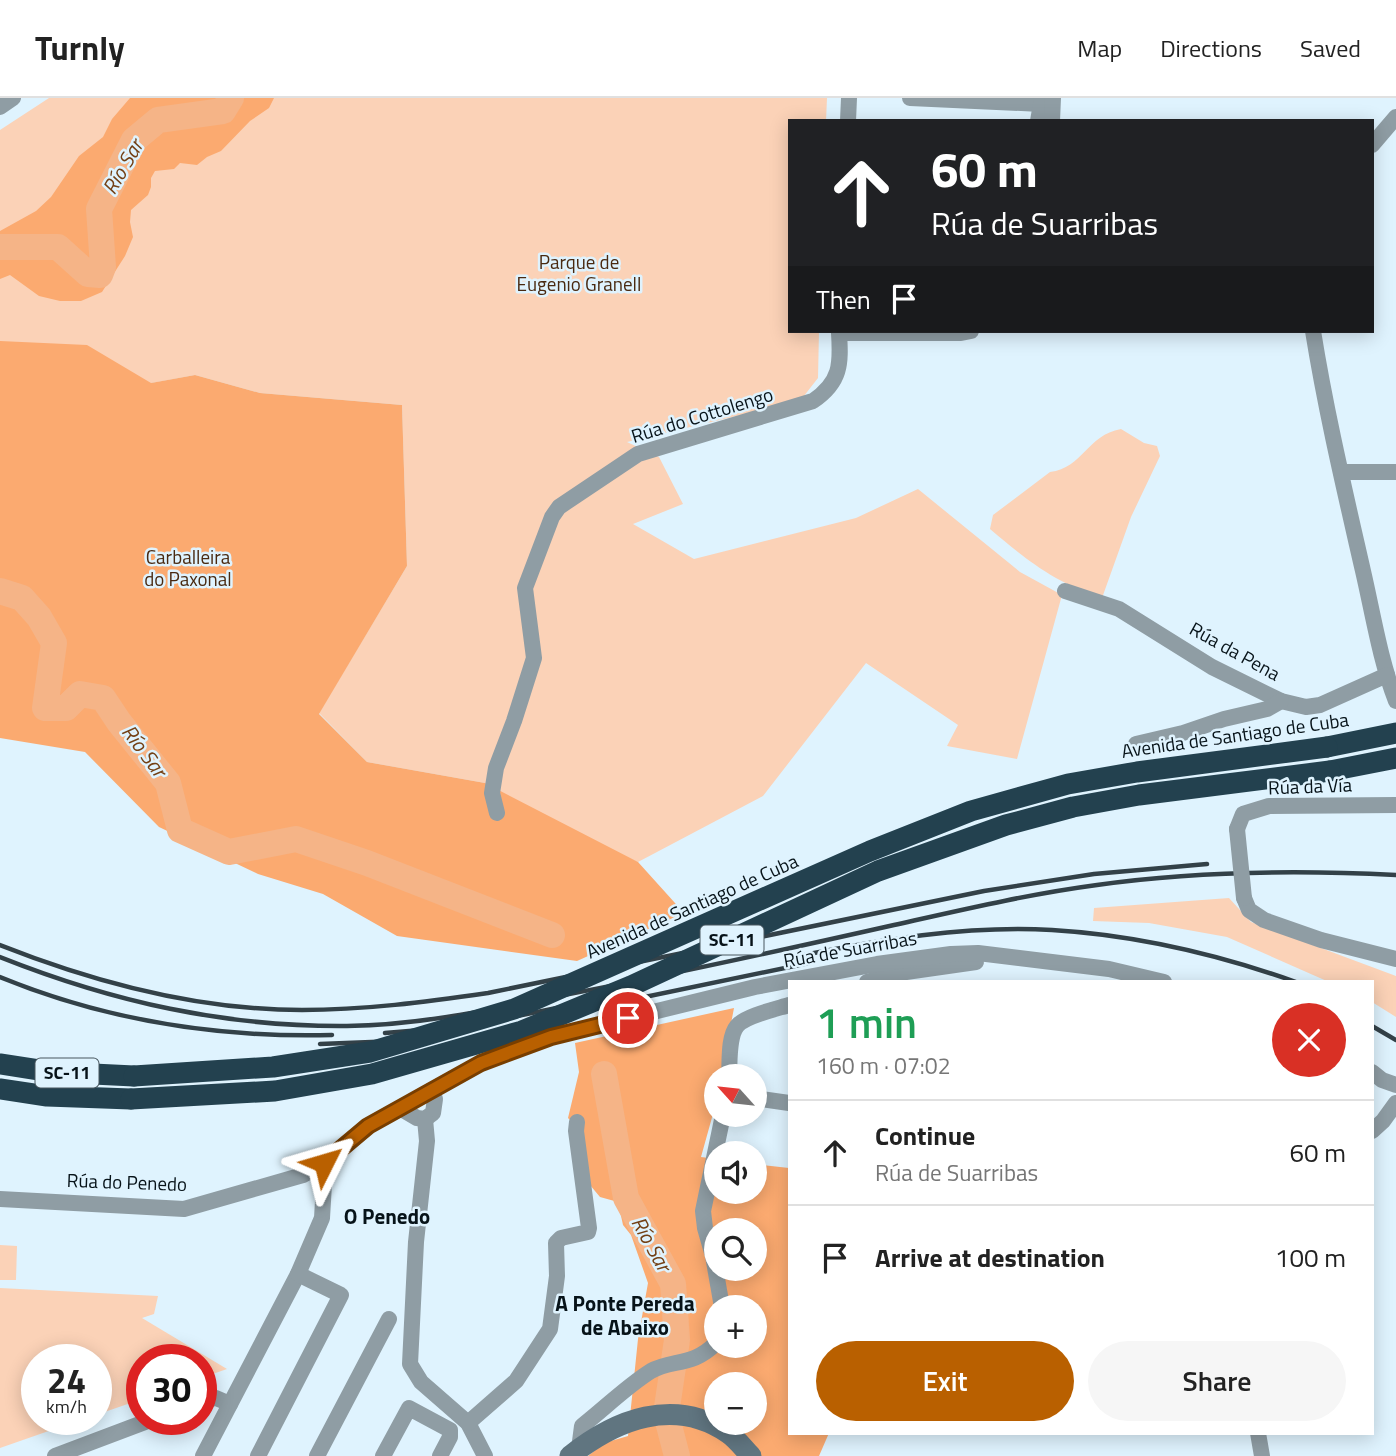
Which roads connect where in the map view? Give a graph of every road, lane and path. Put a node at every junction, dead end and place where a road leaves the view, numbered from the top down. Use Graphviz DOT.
graph roads {
  1 [pos="13,98"];
  2 [pos="849,98"];
  3 [pos="911,98"];
  4 [pos="1045,100"];
  5 [pos="0,107"];
  6 [pos="1396,117"];
  7 [pos="848,119"];
  8 [pos="1049,119"];
  9 [pos="1374,143"];
  10 [pos="839,333"];
  11 [pos="1313,333"];
  12 [pos="1341,472"];
  13 [pos="1396,472"];
  14 [pos="1065,591"];
  15 [pos="1393,690"];
  16 [pos="1281,701"];
  17 [pos="1396,733"];
  18 [pos="1136,744"];
  19 [pos="1396,758"];
  20 [pos="1396,805"];
  21 [pos="497,813"];
  22 [pos="998,955"];
  23 [pos="1396,959"];
  24 [pos="797,980"];
  25 [pos="874,980"];
  26 [pos="1155,980"];
  27 [pos="788,982"];
  28 [pos="788,1005"];
  29 [pos="0,1064"];
  30 [pos="730,1064"];
  31 [pos="464,1072"];
  32 [pos="0,1089"];
  33 [pos="432,1090"];
  34 [pos="767,1100"];
  35 [pos="788,1103"];
  36 [pos="1396,1103"];
  37 [pos="400,1108"];
  38 [pos="429,1116"];
  39 [pos="577,1122"];
  40 [pos="721,1127"];
  41 [pos="1374,1129"];
  42 [pos="317,1167"];
  43 [pos="0,1199"];
  44 [pos="298,1274"];
  45 [pos="720,1295"];
  46 [pos="389,1319"];
  47 [pos="704,1352"];
  48 [pos="217,1398"];
  49 [pos="230,1404"];
  50 [pos="468,1423"];
  51 [pos="126,1435"];
  52 [pos="1258,1435"];
  53 [pos="574,1452"];
  54 [pos="55,1456"];
  55 [pos="203,1456"];
  56 [pos="258,1456"];
  57 [pos="317,1456"];
  58 [pos="383,1456"];
  59 [pos="440,1456"];
  60 [pos="485,1456"];
  61 [pos="751,1456"];
  62 [pos="1262,1456"];
  1 -- 5 [label="street"];
  2 -- 7 [label="street"];
  3 -- 4 [label="street"];
  4 -- 8 [label="street"];
  6 -- 9 [label="street"];
  10 -- 21 [label="street, Rúa do Cottolengo"];
  11 -- 12 [label="street"];
  12 -- 13 [label="street"];
  12 -- 15 [label="street"];
  14 -- 16 [label="street, Rúa da Pena"];
  15 -- 16 [label="street, Rúa da Pena"];
  16 -- 18 [label="street"];
  17 -- 29 [label="highway, Avenida de Santiago de Cuba / SC-11, bridge"];
  19 -- 32 [label="highway, SC-11, bridge"];
  20 -- 23 [label="street, Rúa da Vía, bridge"];
  22 -- 24 [label="street, Rúa de Suarribas"];
  22 -- 25 [label="street, Rúa de Suarribas"];
  22 -- 26 [label="street, Rúa de Suarribas"];
  27 -- 31 [label="street, Rúa de Suarribas"];
  28 -- 30 [label="street"];
  31 -- 33 [label="street, Rúa de Suarribas"];
  31 -- 38 [label="street"];
  33 -- 37 [label="street, Rúa do Penedo"];
  33 -- 38 [label="street"];
  34 -- 35 [label="street"];
  36 -- 41 [label="street"];
  37 -- 38 [label="street"];
  37 -- 42 [label="street, Rúa do Penedo"];
  38 -- 50 [label="street"];
  39 -- 50 [label="street"];
  40 -- 45 [label="street"];
  42 -- 43 [label="street, Rúa do Penedo"];
  42 -- 44 [label="street"];
  44 -- 49 [label="street"];
  44 -- 56 [label="street"];
  46 -- 57 [label="street"];
  47 -- 53 [label="street"];
  48 -- 49 [label="street"];
  49 -- 55 [label="street"];
  50 -- 60 [label="street"];
  51 -- 54 [label="street"];
  52 -- 62 [label="street"];
  53 -- 61 [label="street"];
  58 -- 59 [label="street"];
}
